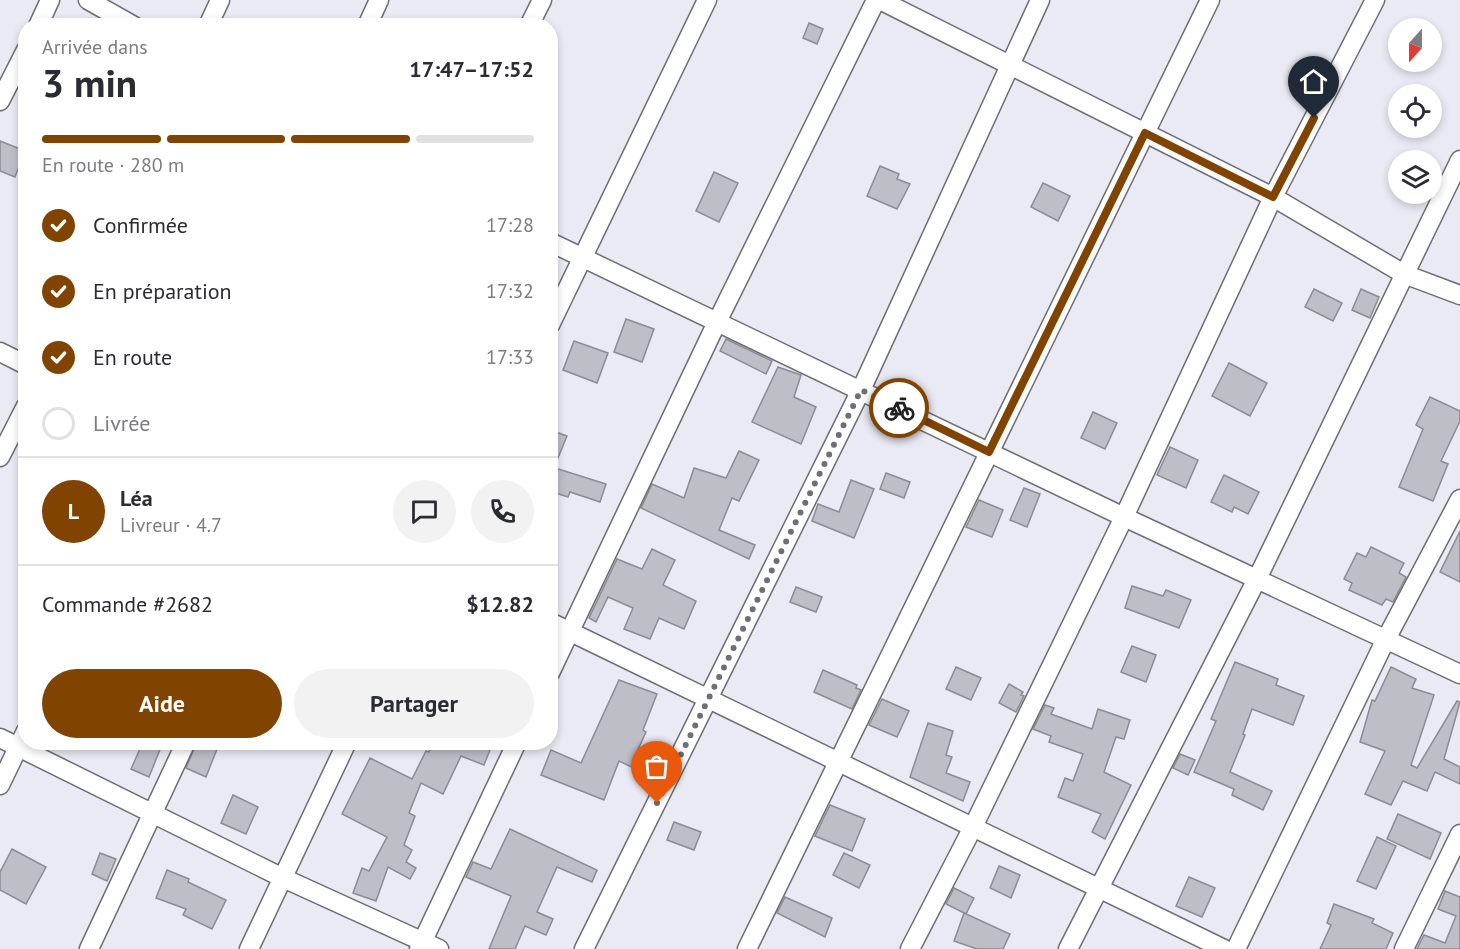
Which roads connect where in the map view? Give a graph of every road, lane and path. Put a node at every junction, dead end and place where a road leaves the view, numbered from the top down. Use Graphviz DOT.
graph roads {
  1 [pos="50,0"];
  2 [pos="88,0"];
  3 [pos="220,0"];
  4 [pos="379,0"];
  5 [pos="542,0"];
  6 [pos="707,0"];
  7 [pos="878,0"];
  8 [pos="1040,0"];
  9 [pos="1210,0"];
  10 [pos="1375,0"];
  11 [pos="42,18"];
  12 [pos="120,18"];
  13 [pos="212,18"];
  14 [pos="371,18"];
  15 [pos="533,18"];
  16 [pos="1008,65"];
  17 [pos="18,66"];
  18 [pos="0,101"];
  19 [pos="1145,133"];
  20 [pos="1460,160"];
  21 [pos="1273,197"];
  22 [pos="558,246"];
  23 [pos="584,257"];
  24 [pos="1404,274"];
  25 [pos="1460,295"];
  26 [pos="558,309"];
  27 [pos="718,320"];
  28 [pos="0,352"];
  29 [pos="18,361"];
  30 [pos="861,390"];
  31 [pos="18,422"];
  32 [pos="989,452"];
  33 [pos="0,457"];
  34 [pos="1460,499"];
  35 [pos="1124,517"];
  36 [pos="1257,579"];
  37 [pos="558,626"];
  38 [pos="570,632"];
  39 [pos="1385,641"];
  40 [pos="558,657"];
  41 [pos="1460,674"];
  42 [pos="710,699"];
  43 [pos="0,738"];
  44 [pos="18,739"];
  45 [pos="18,747"];
  46 [pos="41,750"];
  47 [pos="182,750"];
  48 [pos="343,750"];
  49 [pos="513,750"];
  50 [pos="838,762"];
  51 [pos="0,785"];
  52 [pos="152,814"];
  53 [pos="973,827"];
  54 [pos="1460,834"];
  55 [pos="283,878"];
  56 [pos="1100,889"];
  57 [pos="427,946"];
  58 [pos="89,949"];
  59 [pos="249,949"];
  60 [pos="584,949"];
  61 [pos="747,949"];
  62 [pos="910,949"];
  63 [pos="1068,949"];
  64 [pos="1224,949"];
  65 [pos="1236,949"];
  66 [pos="1404,949"];
  1 -- 11 [label="street"];
  2 -- 12 [label="street"];
  3 -- 13 [label="street"];
  4 -- 14 [label="street"];
  5 -- 15 [label="street"];
  6 -- 23 [label="street"];
  7 -- 16 [label="street"];
  7 -- 27 [label="street"];
  8 -- 16 [label="street"];
  9 -- 19 [label="street"];
  10 -- 21 [label="street"];
  16 -- 19 [label="street"];
  16 -- 30 [label="street"];
  17 -- 18 [label="street"];
  19 -- 21 [label="street"];
  19 -- 32 [label="street"];
  20 -- 24 [label="street"];
  21 -- 24 [label="street"];
  21 -- 35 [label="street"];
  22 -- 23 [label="street"];
  23 -- 26 [label="street"];
  23 -- 27 [label="street"];
  24 -- 25 [label="street"];
  24 -- 36 [label="street"];
  27 -- 30 [label="street"];
  27 -- 38 [label="street"];
  28 -- 29 [label="street"];
  30 -- 32 [label="street"];
  30 -- 42 [label="street"];
  31 -- 33 [label="street"];
  32 -- 35 [label="street"];
  32 -- 50 [label="street"];
  34 -- 39 [label="street"];
  35 -- 36 [label="street"];
  35 -- 53 [label="street"];
  36 -- 39 [label="street"];
  36 -- 56 [label="street"];
  37 -- 38 [label="street"];
  38 -- 40 [label="street"];
  38 -- 42 [label="street"];
  39 -- 41 [label="street"];
  39 -- 65 [label="street"];
  42 -- 50 [label="street"];
  42 -- 60 [label="street"];
  43 -- 44 [label="street"];
  45 -- 51 [label="street"];
  46 -- 52 [label="street"];
  47 -- 52 [label="street"];
  48 -- 55 [label="street"];
  49 -- 57 [label="street"];
  50 -- 53 [label="street"];
  50 -- 61 [label="street"];
  52 -- 55 [label="street"];
  52 -- 58 [label="street"];
  53 -- 56 [label="street"];
  53 -- 62 [label="street"];
  54 -- 66 [label="street"];
  55 -- 57 [label="street"];
  55 -- 59 [label="street"];
  56 -- 63 [label="street"];
  56 -- 64 [label="street"];
}
